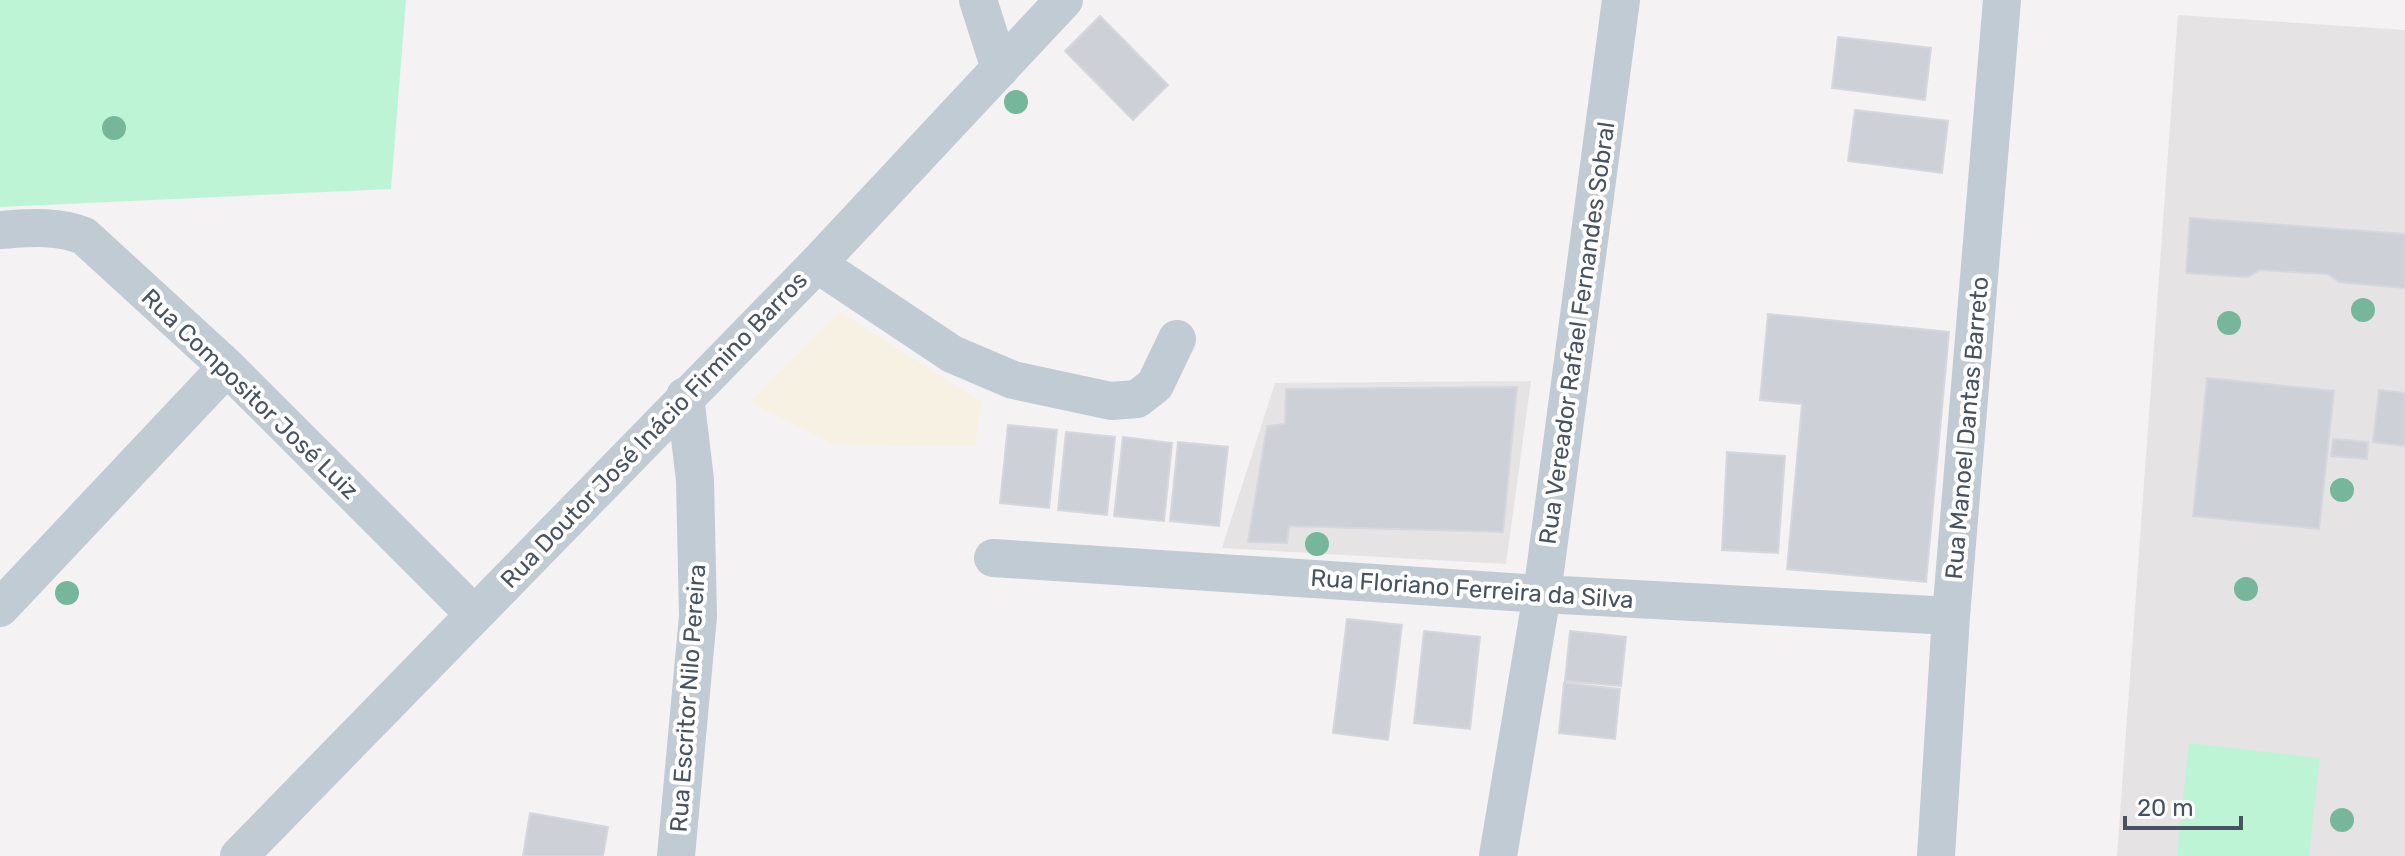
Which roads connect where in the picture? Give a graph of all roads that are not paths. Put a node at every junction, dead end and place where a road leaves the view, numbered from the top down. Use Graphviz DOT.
graph roads {
  1 [pos="978,0"];
  2 [pos="1064,0"];
  3 [pos="1621,0"];
  4 [pos="2002,0"];
  5 [pos="1000,69"];
  6 [pos="0,230"];
  7 [pos="817,264"];
  8 [pos="1177,339"];
  9 [pos="227,367"];
  10 [pos="685,396"];
  11 [pos="993,558"];
  12 [pos="1542,594"];
  13 [pos="0,608"];
  14 [pos="474,614"];
  15 [pos="1951,616"];
  16 [pos="239,856"];
  17 [pos="676,856"];
  18 [pos="1498,856"];
  19 [pos="1936,856"];
  1 -- 5 [label="street"];
  2 -- 5 [label="street, Rua Doutor José Inácio Firmino Barros"];
  3 -- 12 [label="street, Rua Vereador Rafael Fernandes Sobral"];
  4 -- 15 [label="street, Rua Manoel Dantas Barreto"];
  5 -- 7 [label="street, Rua Doutor José Inácio Firmino Barros"];
  6 -- 9 [label="street, Rua Compositor José Luiz"];
  7 -- 8 [label="street"];
  7 -- 10 [label="street, Rua Doutor José Inácio Firmino Barros"];
  9 -- 13 [label="street"];
  9 -- 14 [label="street, Rua Compositor José Luiz"];
  10 -- 14 [label="street, Rua Doutor José Inácio Firmino Barros"];
  10 -- 17 [label="street, Rua Escritor Nilo Pereira"];
  11 -- 12 [label="street, Rua Floriano Ferreira da Silva"];
  12 -- 15 [label="street, Rua Floriano Ferreira da Silva"];
  12 -- 18 [label="street, Rua Vereador Rafael Fernandes Sobral"];
  14 -- 16 [label="street, Rua Doutor José Inácio Firmino Barros"];
  15 -- 19 [label="street, Rua Manoel Dantas Barreto"];
}
